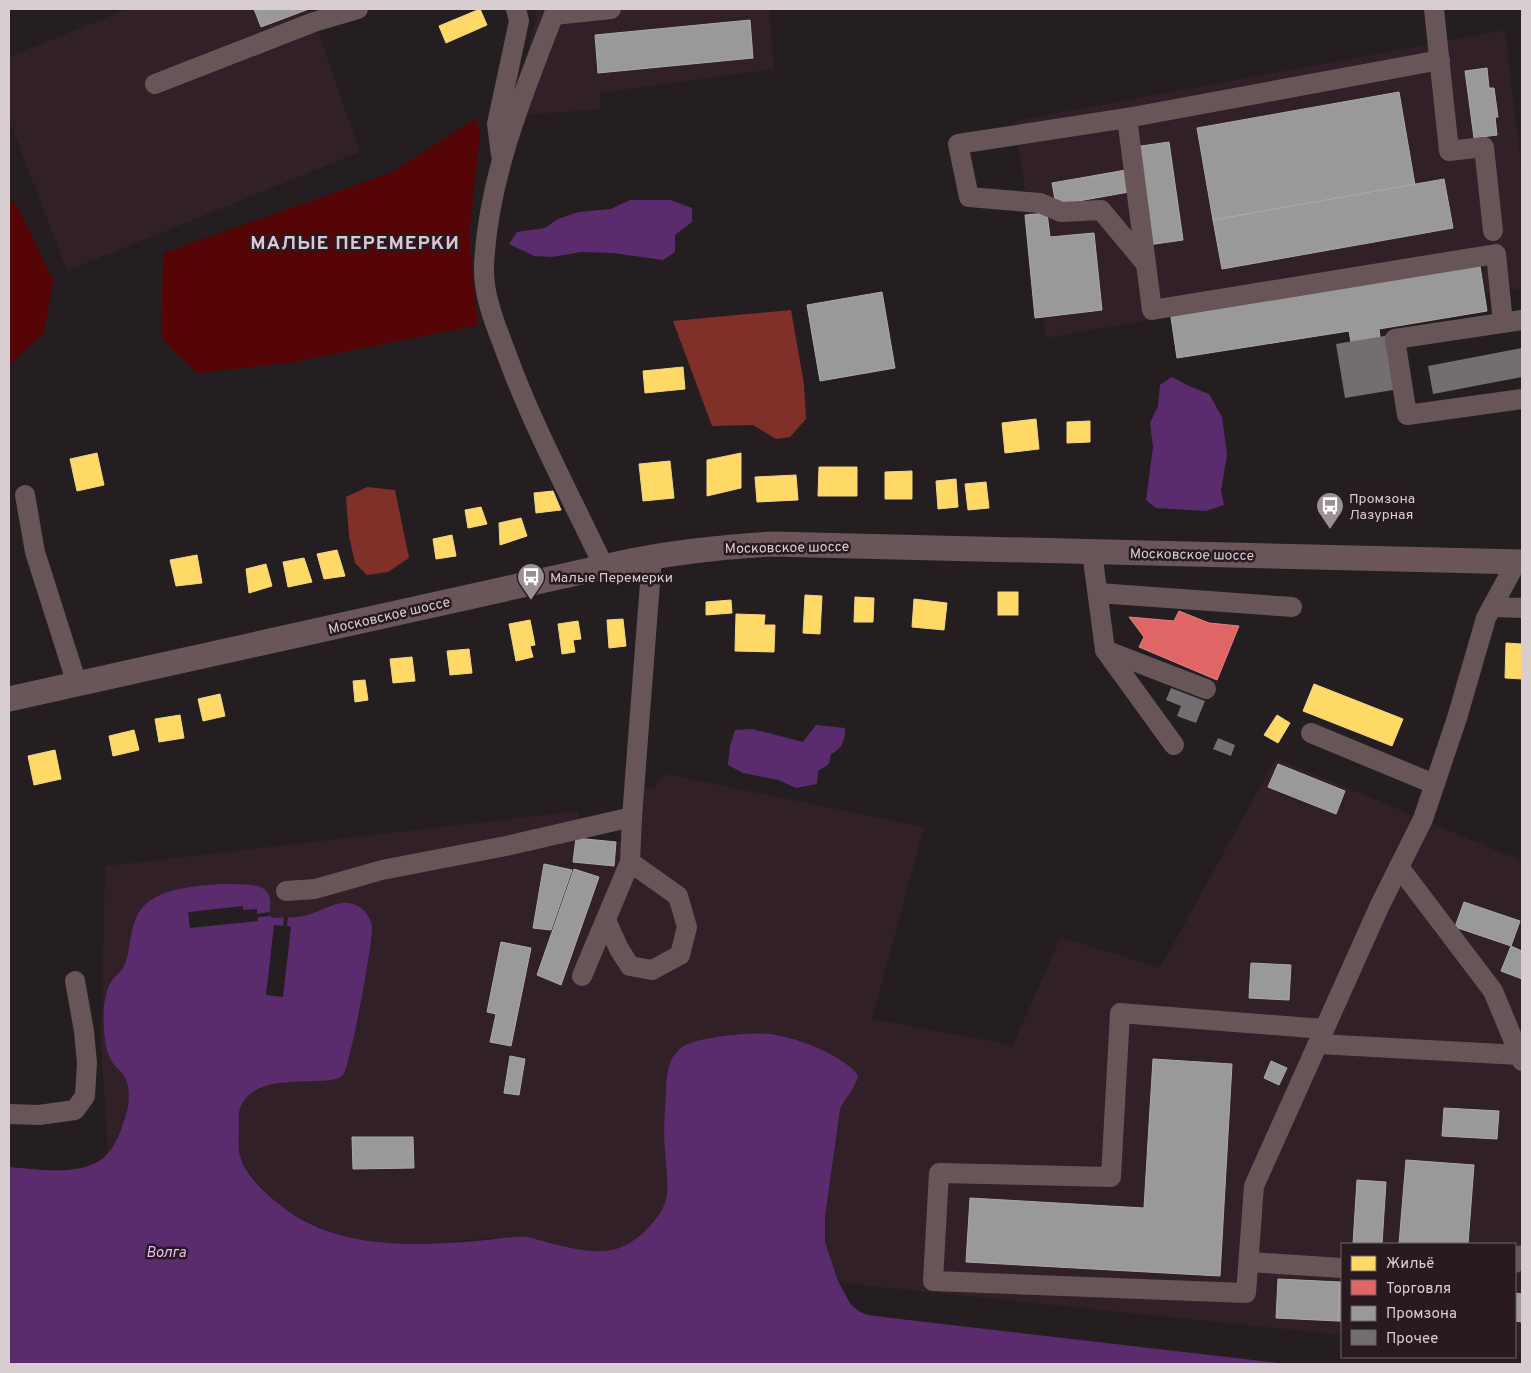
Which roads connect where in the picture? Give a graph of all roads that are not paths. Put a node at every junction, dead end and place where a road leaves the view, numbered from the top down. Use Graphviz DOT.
graph roads {
  1 [pos="358,9"];
  2 [pos="611,9"];
  3 [pos="1434,9"];
  4 [pos="555,12"];
  5 [pos="519,13"];
  6 [pos="1440,60"];
  7 [pos="155,84"];
  8 [pos="1127,118"];
  9 [pos="502,159"];
  10 [pos="1493,231"];
  11 [pos="1146,264"];
  12 [pos="1512,322"];
  13 [pos="1522,399"];
  14 [pos="25,495"];
  15 [pos="1092,552"];
  16 [pos="652,557"];
  17 [pos="1520,562"];
  18 [pos="604,567"];
  19 [pos="1098,593"];
  20 [pos="1292,607"];
  21 [pos="1494,607"];
  22 [pos="1522,608"];
  23 [pos="1105,650"];
  24 [pos="77,684"];
  25 [pos="1206,689"];
  26 [pos="9,699"];
  27 [pos="1311,733"];
  28 [pos="1174,746"];
  29 [pos="1434,784"];
  30 [pos="632,817"];
  31 [pos="630,862"];
  32 [pos="1399,867"];
  33 [pos="286,890"];
  34 [pos="606,920"];
  35 [pos="582,976"];
  36 [pos="76,982"];
  37 [pos="1321,1036"];
  38 [pos="1521,1058"];
  39 [pos="9,1114"];
  40 [pos="1249,1262"];
  41 [pos="1341,1268"];
  1 -- 7 [label="lane"];
  2 -- 4 [label="lane"];
  3 -- 6 [label="lane"];
  4 -- 9 [label="lane"];
  5 -- 9 [label="lane"];
  6 -- 8 [label="lane"];
  6 -- 10 [label="lane"];
  8 -- 11 [label="lane"];
  8 -- 11 [label="lane"];
  9 -- 18 [label="lane"];
  11 -- 12 [label="lane"];
  12 -- 13 [label="lane"];
  14 -- 24 [label="lane"];
  15 -- 16 [label="main road, Московское шоссе"];
  15 -- 17 [label="main road, Московское шоссе"];
  15 -- 19 [label="lane"];
  16 -- 18 [label="main road, Московское шоссе"];
  16 -- 30 [label="lane"];
  17 -- 21 [label="lane"];
  18 -- 24 [label="main road, Московское шоссе"];
  19 -- 20 [label="lane"];
  19 -- 23 [label="lane"];
  21 -- 22 [label="lane"];
  21 -- 29 [label="lane"];
  23 -- 25 [label="lane"];
  23 -- 28 [label="lane"];
  24 -- 26 [label="main road, Московское шоссе"];
  27 -- 29 [label="lane"];
  29 -- 32 [label="lane"];
  30 -- 31 [label="lane"];
  30 -- 33 [label="lane"];
  31 -- 34 [label="lane"];
  31 -- 34 [label="lane"];
  32 -- 37 [label="lane"];
  32 -- 38 [label="lane"];
  34 -- 35 [label="lane"];
  36 -- 39 [label="lane"];
  37 -- 38 [label="lane"];
  37 -- 40 [label="lane"];
  37 -- 40 [label="lane"];
  40 -- 41 [label="lane"];
}
